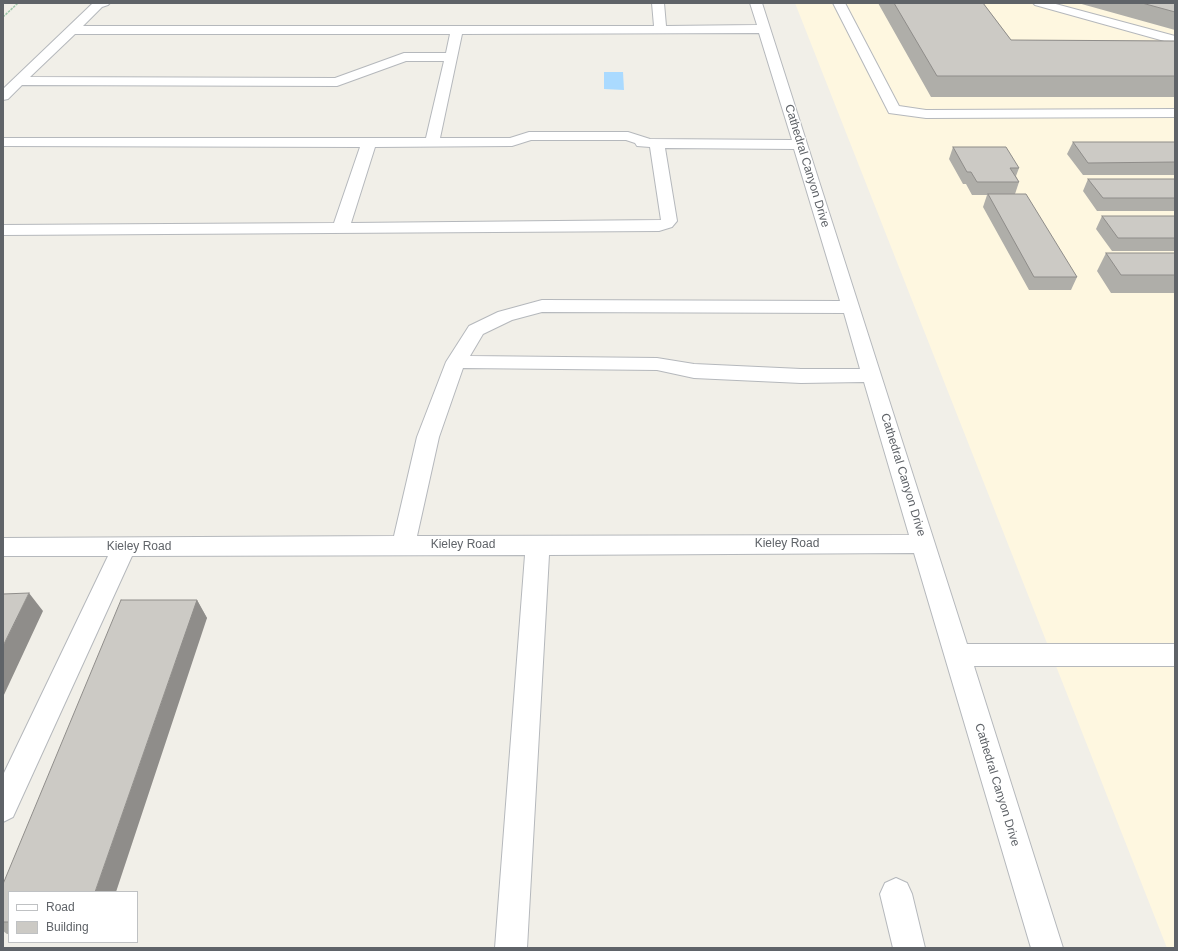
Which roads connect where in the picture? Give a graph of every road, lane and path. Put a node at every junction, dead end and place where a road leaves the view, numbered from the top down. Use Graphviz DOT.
graph roads {
  1 [pos="18,3"];
  2 [pos="104,3"];
  3 [pos="658,3"];
  4 [pos="756,3"];
  5 [pos="839,3"];
  6 [pos="1039,3"];
  7 [pos="3,17"];
  8 [pos="764,29"];
  9 [pos="72,30"];
  10 [pos="456,30"];
  11 [pos="660,30"];
  12 [pos="1175,40"];
  13 [pos="451,57"];
  14 [pos="18,81"];
  15 [pos="3,96"];
  16 [pos="1175,113"];
  17 [pos="3,142"];
  18 [pos="651,142"];
  19 [pos="432,143"];
  20 [pos="369,144"];
  21 [pos="801,145"];
  22 [pos="340,228"];
  23 [pos="3,230"];
  24 [pos="851,307"];
  25 [pos="456,362"];
  26 [pos="872,375"];
  27 [pos="924,544"];
  28 [pos="538,545"];
  29 [pos="403,546"];
  30 [pos="3,547"];
  31 [pos="124,547"];
  32 [pos="958,655"];
  33 [pos="1175,655"];
  34 [pos="3,807"];
  35 [pos="896,894"];
  36 [pos="512,948"];
  37 [pos="909,948"];
  38 [pos="1046,948"];
  1 -- 7 [label="path"];
  2 -- 9 [label="street"];
  3 -- 11 [label="street"];
  4 -- 8 [label="street, Cathedral Canyon Drive"];
  5 -- 16 [label="street"];
  6 -- 12 [label="street"];
  8 -- 11 [label="street"];
  8 -- 21 [label="street, Cathedral Canyon Drive"];
  9 -- 10 [label="street"];
  9 -- 14 [label="street"];
  10 -- 11 [label="street"];
  10 -- 13 [label="street"];
  13 -- 14 [label="street"];
  13 -- 19 [label="street"];
  14 -- 15 [label="street"];
  17 -- 20 [label="street"];
  18 -- 19 [label="street"];
  18 -- 21 [label="street"];
  18 -- 22 [label="street"];
  19 -- 20 [label="street"];
  20 -- 22 [label="street"];
  21 -- 24 [label="street, Cathedral Canyon Drive"];
  22 -- 23 [label="street"];
  24 -- 25 [label="street"];
  24 -- 26 [label="street, Cathedral Canyon Drive"];
  25 -- 26 [label="street"];
  25 -- 29 [label="street"];
  26 -- 27 [label="street, Cathedral Canyon Drive"];
  27 -- 28 [label="street, Kieley Road"];
  27 -- 32 [label="street, Cathedral Canyon Drive"];
  28 -- 29 [label="street, Kieley Road"];
  28 -- 36 [label="street"];
  29 -- 31 [label="street, Kieley Road"];
  30 -- 31 [label="street, Kieley Road"];
  31 -- 34 [label="street"];
  32 -- 33 [label="street"];
  32 -- 38 [label="street, Cathedral Canyon Drive"];
  35 -- 37 [label="street"];
}
